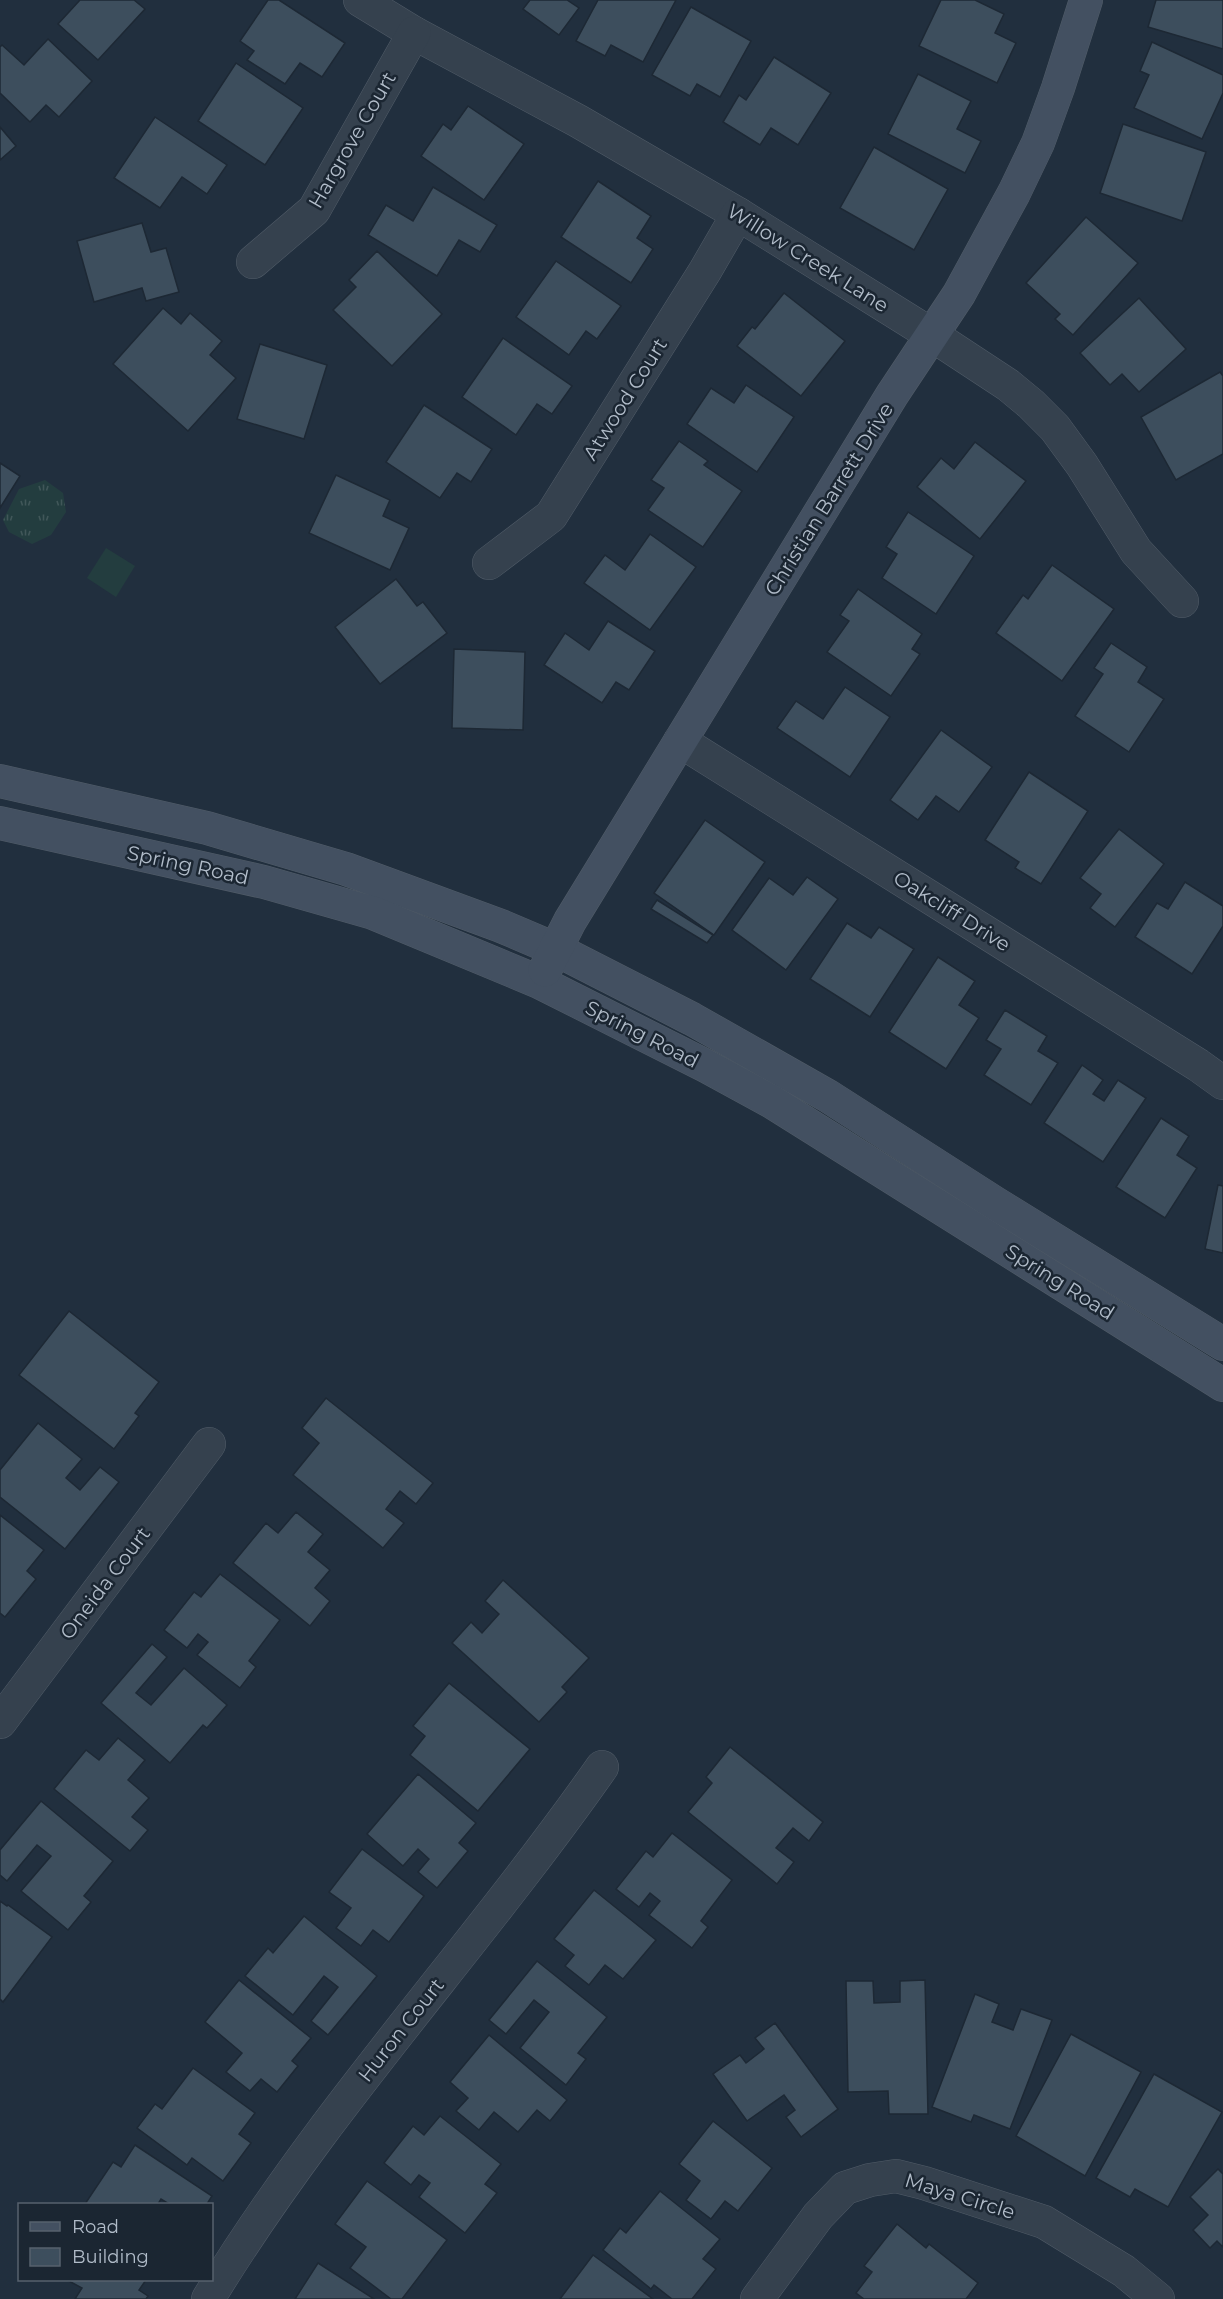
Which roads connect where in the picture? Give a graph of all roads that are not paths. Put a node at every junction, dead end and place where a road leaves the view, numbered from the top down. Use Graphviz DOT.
graph roads {
  1 [pos="360,0"];
  2 [pos="1086,0"];
  3 [pos="414,33"];
  4 [pos="738,213"];
  5 [pos="253,262"];
  6 [pos="932,334"];
  7 [pos="489,563"];
  8 [pos="1182,601"];
  9 [pos="680,741"];
  10 [pos="0,781"];
  11 [pos="0,823"];
  12 [pos="555,949"];
  13 [pos="539,982"];
  14 [pos="1223,1083"];
  15 [pos="1223,1344"];
  16 [pos="1223,1384"];
  17 [pos="209,1444"];
  18 [pos="0,1722"];
  19 [pos="602,1767"];
  20 [pos="208,2299"];
  21 [pos="757,2299"];
  22 [pos="1158,2299"];
  1 -- 3 [label="street, Willow Creek Lane"];
  2 -- 6 [label="main road, Christian Barrett Drive"];
  3 -- 4 [label="street, Willow Creek Lane"];
  3 -- 5 [label="street, Hargrove Court"];
  4 -- 6 [label="street, Willow Creek Lane"];
  4 -- 7 [label="street, Atwood Court"];
  6 -- 8 [label="street, Willow Creek Lane"];
  6 -- 9 [label="main road, Christian Barrett Drive"];
  9 -- 12 [label="main road, Christian Barrett Drive"];
  9 -- 14 [label="street, Oakcliff Drive"];
  10 -- 12 [label="main road, Spring Road"];
  11 -- 13 [label="main road, Spring Road"];
  12 -- 13 [label="main road, Christian Barrett Drive"];
  12 -- 15 [label="main road, Spring Road"];
  13 -- 16 [label="main road, Spring Road"];
  17 -- 18 [label="street, Oneida Court"];
  19 -- 20 [label="street, Huron Court"];
  21 -- 22 [label="street, Maya Circle"];
}
